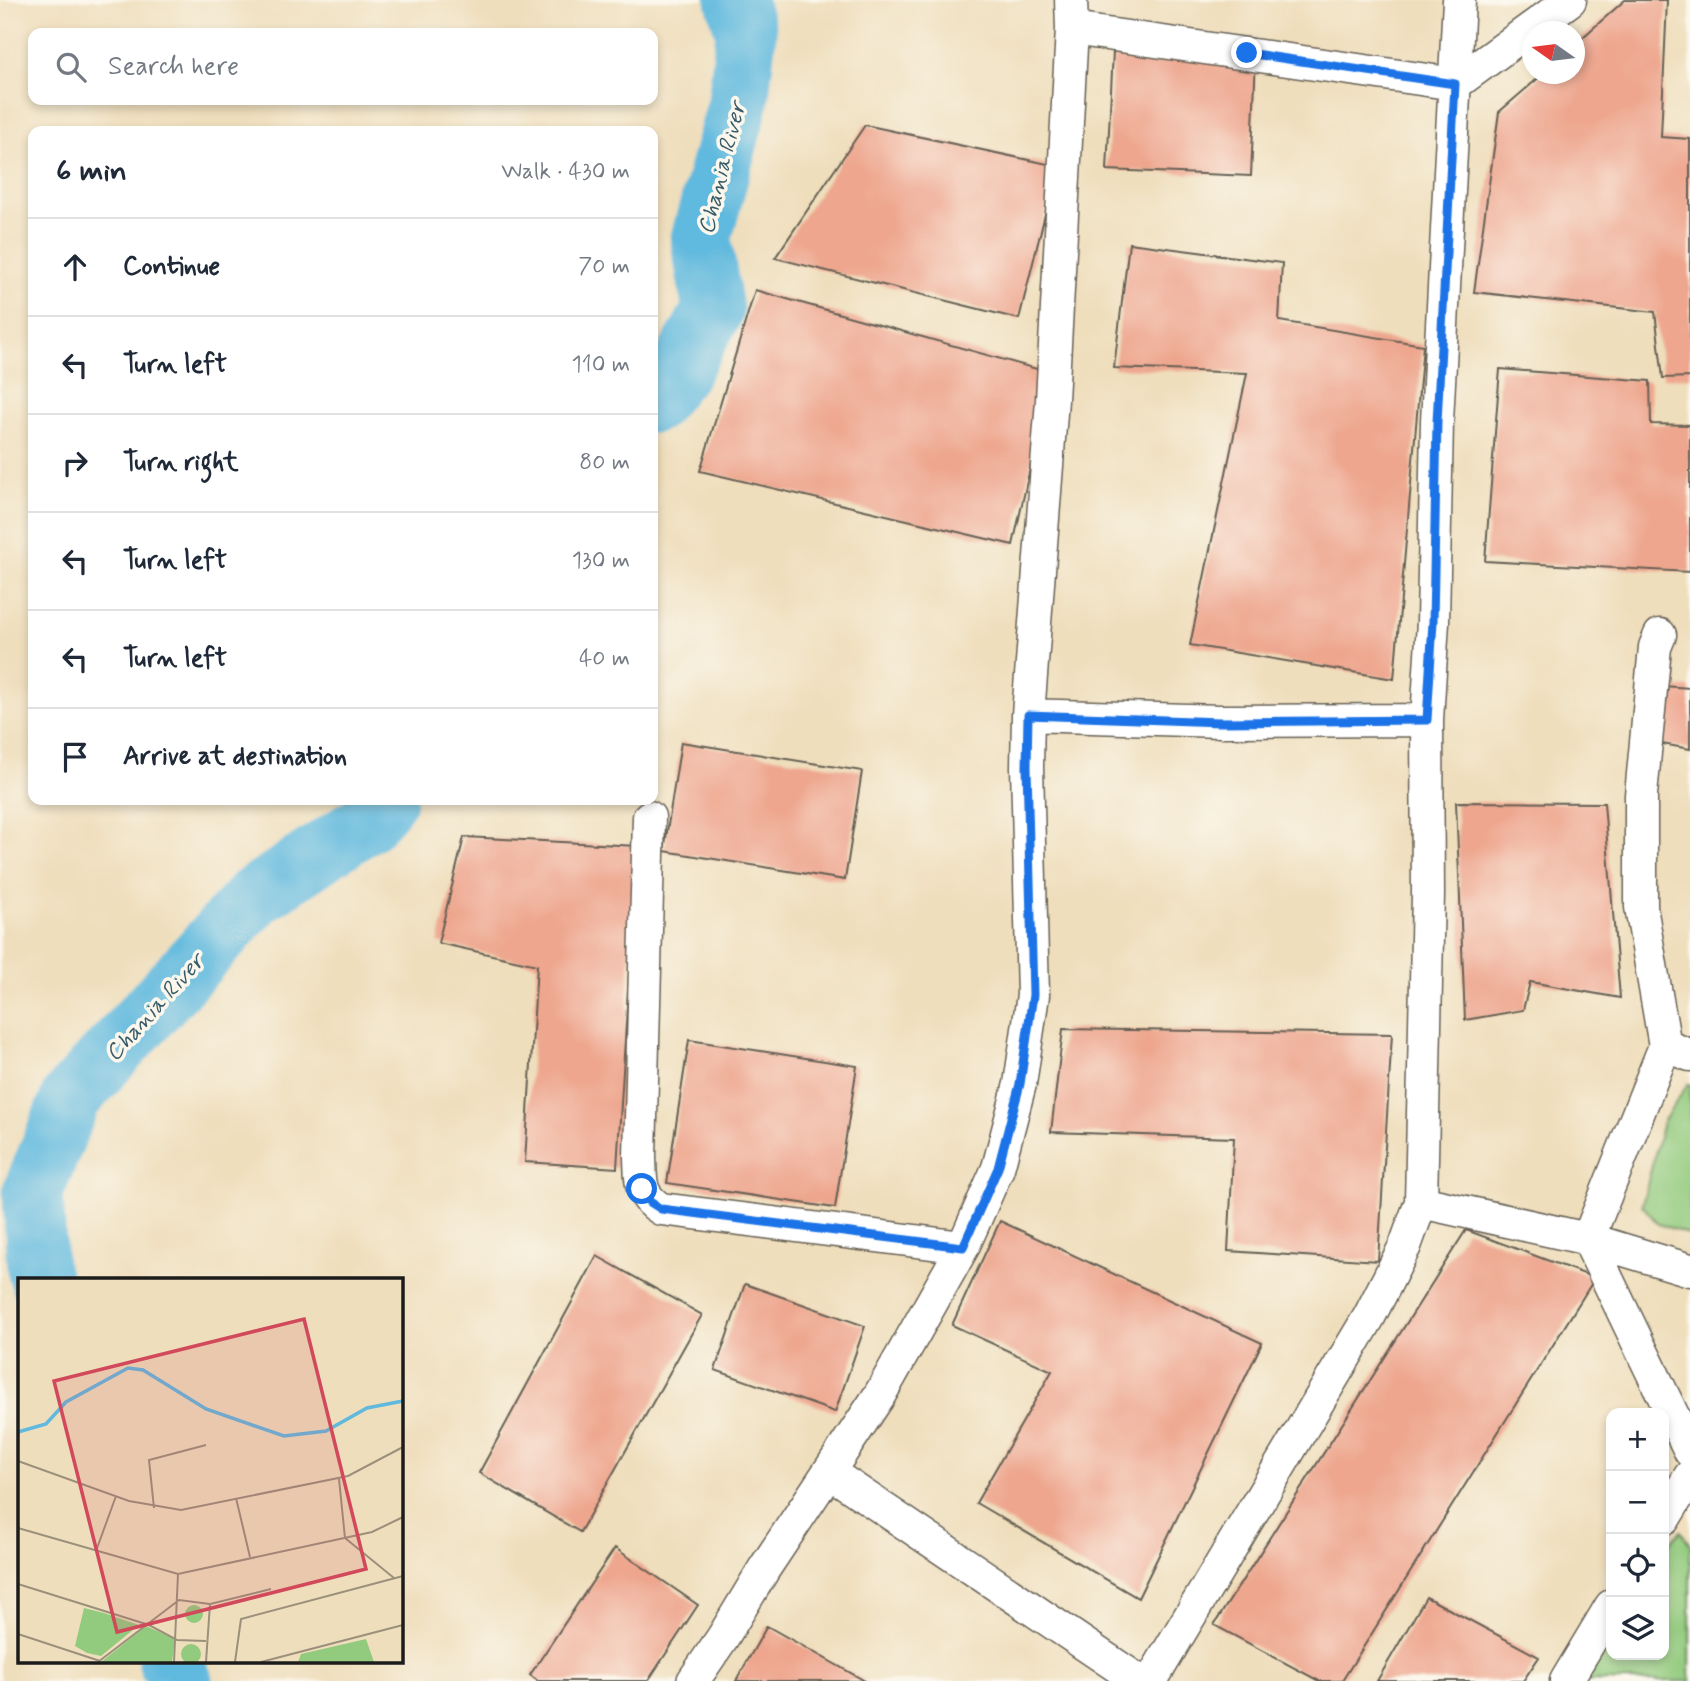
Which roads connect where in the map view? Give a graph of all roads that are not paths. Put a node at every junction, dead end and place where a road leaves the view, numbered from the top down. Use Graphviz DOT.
graph roads {
  1 [pos="1460,0"];
  2 [pos="1570,0"];
  3 [pos="1071,14"];
  4 [pos="1455,84"];
  5 [pos="1660,635"];
  6 [pos="1028,715"];
  7 [pos="1427,720"];
  8 [pos="649,817"];
  9 [pos="1677,1051"];
  10 [pos="1421,1202"];
  11 [pos="1588,1239"];
  12 [pos="963,1247"];
  13 [pos="1690,1270"];
  14 [pos="1690,1451"];
  15 [pos="829,1472"];
  16 [pos="1690,1476"];
  17 [pos="1669,1511"];
  18 [pos="1606,1614"];
  19 [pos="693,1681"];
  20 [pos="1139,1681"];
  21 [pos="1151,1681"];
  22 [pos="1566,1681"];
  1 -- 4 [label="street"];
  2 -- 4 [label="street"];
  3 -- 4 [label="street"];
  3 -- 6 [label="street"];
  4 -- 7 [label="street"];
  5 -- 9 [label="street"];
  6 -- 7 [label="street"];
  6 -- 12 [label="street"];
  7 -- 10 [label="street"];
  8 -- 12 [label="street"];
  9 -- 11 [label="street"];
  10 -- 11 [label="street"];
  10 -- 21 [label="street"];
  11 -- 13 [label="street"];
  11 -- 14 [label="street"];
  12 -- 15 [label="street"];
  15 -- 19 [label="street"];
  15 -- 20 [label="street"];
  16 -- 17 [label="street"];
  18 -- 22 [label="street"];
}
